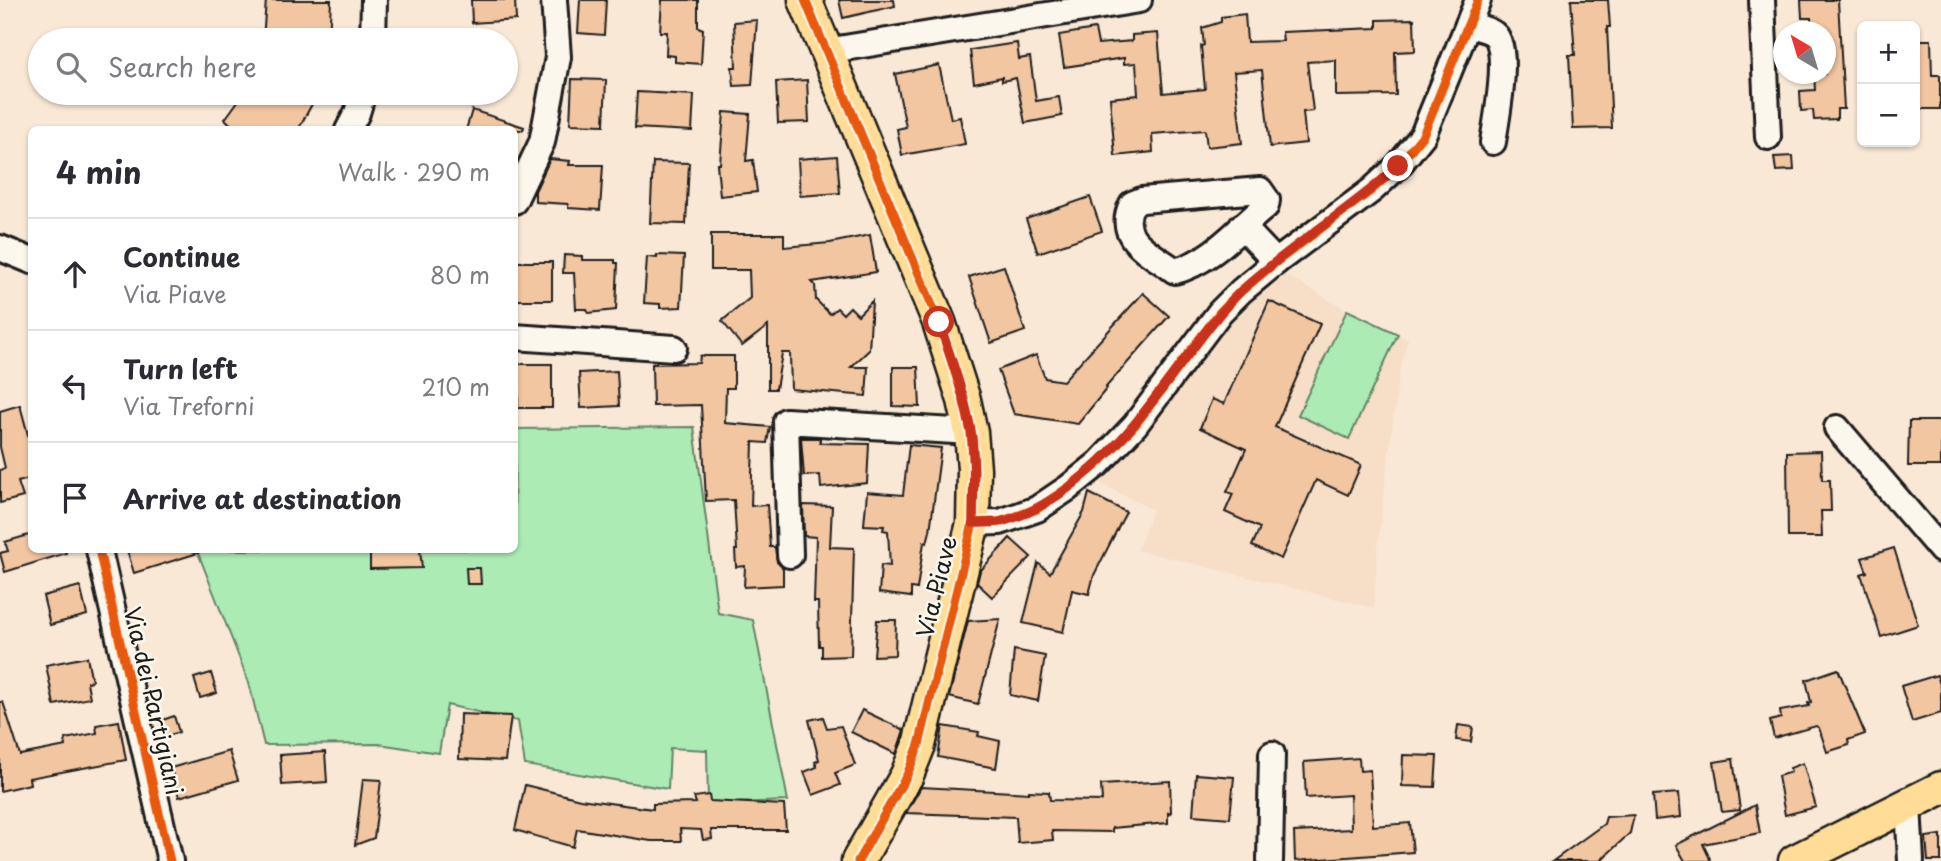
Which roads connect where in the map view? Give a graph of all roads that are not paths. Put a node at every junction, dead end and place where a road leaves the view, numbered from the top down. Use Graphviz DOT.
graph roads {
  1 [pos="374,0"];
  2 [pos="554,0"];
  3 [pos="805,0"];
  4 [pos="1139,0"];
  5 [pos="1478,0"];
  6 [pos="1762,0"];
  7 [pos="1468,25"];
  8 [pos="373,28"];
  9 [pos="826,51"];
  10 [pos="359,105"];
  11 [pos="350,126"];
  12 [pos="1768,137"];
  13 [pos="1493,142"];
  14 [pos="518,193"];
  15 [pos="1242,226"];
  16 [pos="0,248"];
  17 [pos="28,259"];
  18 [pos="1276,261"];
  19 [pos="518,337"];
  20 [pos="674,348"];
  21 [pos="1837,428"];
  22 [pos="971,432"];
  23 [pos="973,523"];
  24 [pos="1941,550"];
  25 [pos="100,553"];
  26 [pos="790,555"];
  27 [pos="1272,754"];
  28 [pos="1941,788"];
  29 [pos="1908,804"];
  30 [pos="170,861"];
  31 [pos="858,861"];
  32 [pos="1270,861"];
  33 [pos="1795,861"];
  34 [pos="1911,861"];
  1 -- 8 [label="street"];
  2 -- 14 [label="street"];
  3 -- 9 [label="main road, Via Piave"];
  4 -- 9 [label="street"];
  5 -- 7 [label="street"];
  6 -- 12 [label="street"];
  7 -- 13 [label="street"];
  7 -- 18 [label="street"];
  9 -- 22 [label="main road, Via Piave"];
  10 -- 11 [label="street"];
  15 -- 15 [label="street"];
  15 -- 18 [label="street"];
  16 -- 17 [label="street"];
  18 -- 23 [label="street"];
  19 -- 20 [label="street"];
  21 -- 24 [label="street"];
  22 -- 23 [label="main road, Via Piave"];
  22 -- 26 [label="street"];
  23 -- 31 [label="main road, Via Piave"];
  25 -- 30 [label="street, Via dei Partigiani"];
  27 -- 32 [label="street"];
  28 -- 29 [label="main road"];
  29 -- 33 [label="main road"];
  29 -- 34 [label="street"];
}
